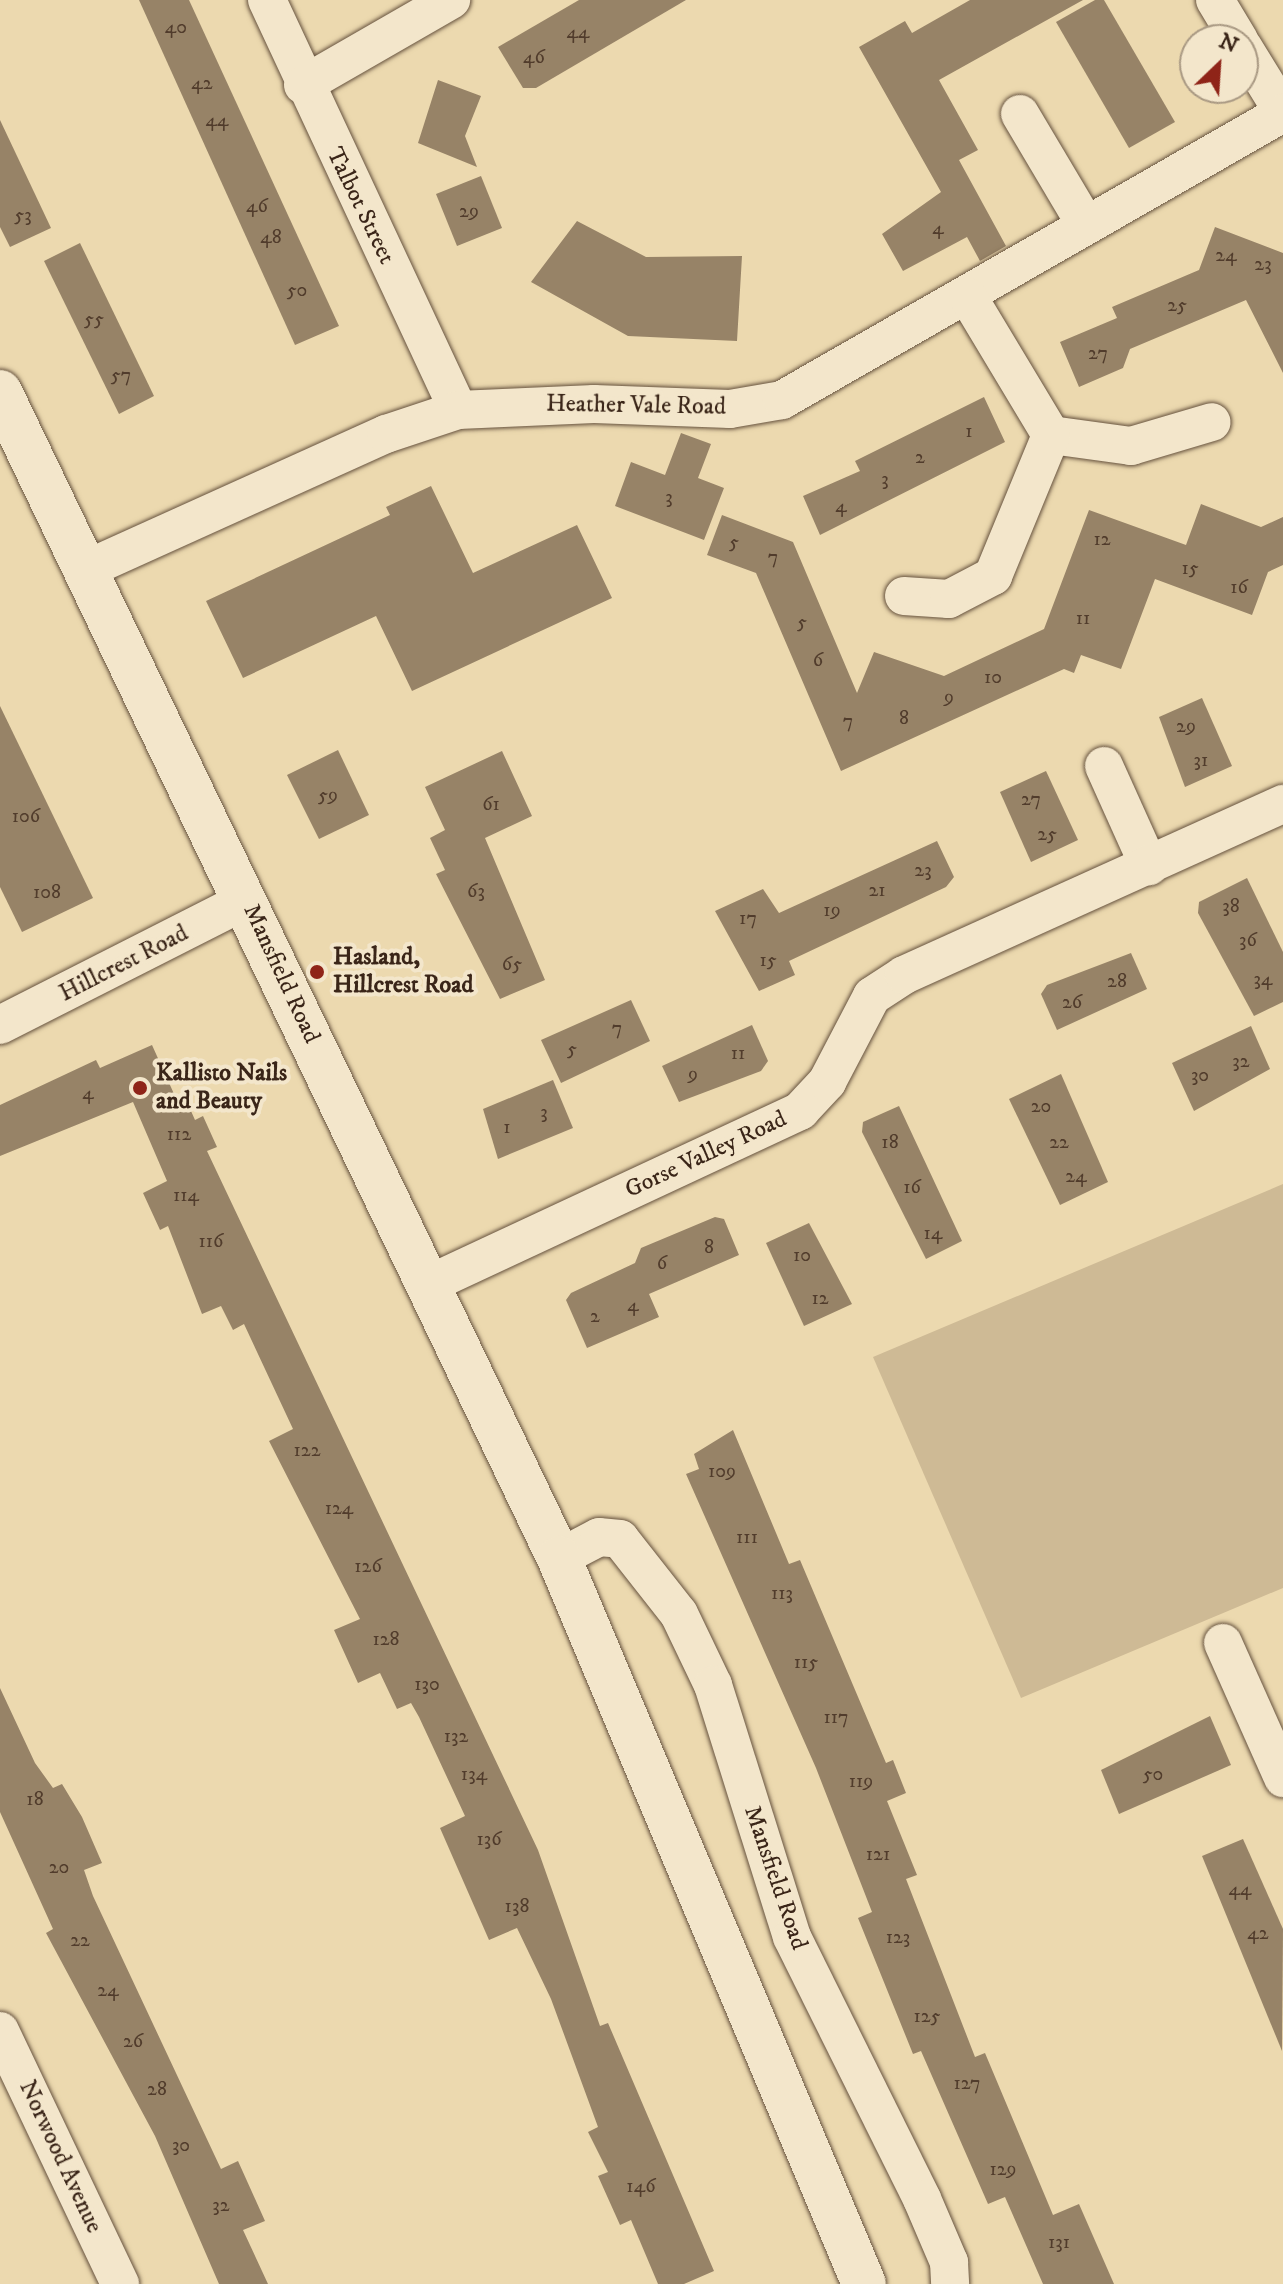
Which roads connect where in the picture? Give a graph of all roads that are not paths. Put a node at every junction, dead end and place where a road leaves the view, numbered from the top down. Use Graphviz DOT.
graph roads {
  1 [pos="267,0"];
  2 [pos="451,0"];
  3 [pos="1215,0"];
  4 [pos="1229,24"];
  5 [pos="1259,73"];
  6 [pos="303,85"];
  7 [pos="1283,113"];
  8 [pos="1020,114"];
  9 [pos="1086,225"];
  10 [pos="968,297"];
  11 [pos="0,392"];
  12 [pos="458,410"];
  13 [pos="1212,422"];
  14 [pos="1051,435"];
  15 [pos="89,568"];
  16 [pos="904,596"];
  17 [pos="1104,766"];
  18 [pos="1283,804"];
  19 [pos="1149,866"];
  20 [pos="246,900"];
  21 [pos="0,1025"];
  22 [pos="427,1285"];
  23 [pos="559,1558"];
  24 [pos="1223,1643"];
  25 [pos="1283,1778"];
  26 [pos="0,2031"];
  27 [pos="120,2284"];
  28 [pos="864,2284"];
  29 [pos="950,2284"];
  1 -- 6 [label="street, Talbot Street"];
  2 -- 6 [label="street"];
  3 -- 4 [label="street"];
  5 -- 7 [label="street"];
  6 -- 12 [label="street, Talbot Street"];
  7 -- 9 [label="street, Heather Vale Road"];
  8 -- 9 [label="street"];
  9 -- 10 [label="street, Heather Vale Road"];
  10 -- 12 [label="street, Heather Vale Road"];
  10 -- 14 [label="street"];
  11 -- 15 [label="main road, Mansfield Road"];
  12 -- 15 [label="street, Heather Vale Road"];
  13 -- 14 [label="street"];
  14 -- 16 [label="street"];
  15 -- 20 [label="main road, Mansfield Road"];
  17 -- 19 [label="street"];
  18 -- 19 [label="street, Gorse Valley Road"];
  19 -- 22 [label="street, Gorse Valley Road"];
  20 -- 21 [label="street, Hillcrest Road"];
  20 -- 22 [label="main road, Mansfield Road"];
  22 -- 23 [label="main road, Mansfield Road"];
  23 -- 28 [label="main road, Mansfield Road"];
  23 -- 29 [label="street, Mansfield Road"];
  24 -- 25 [label="street"];
  26 -- 27 [label="street, Norwood Avenue"];
}
